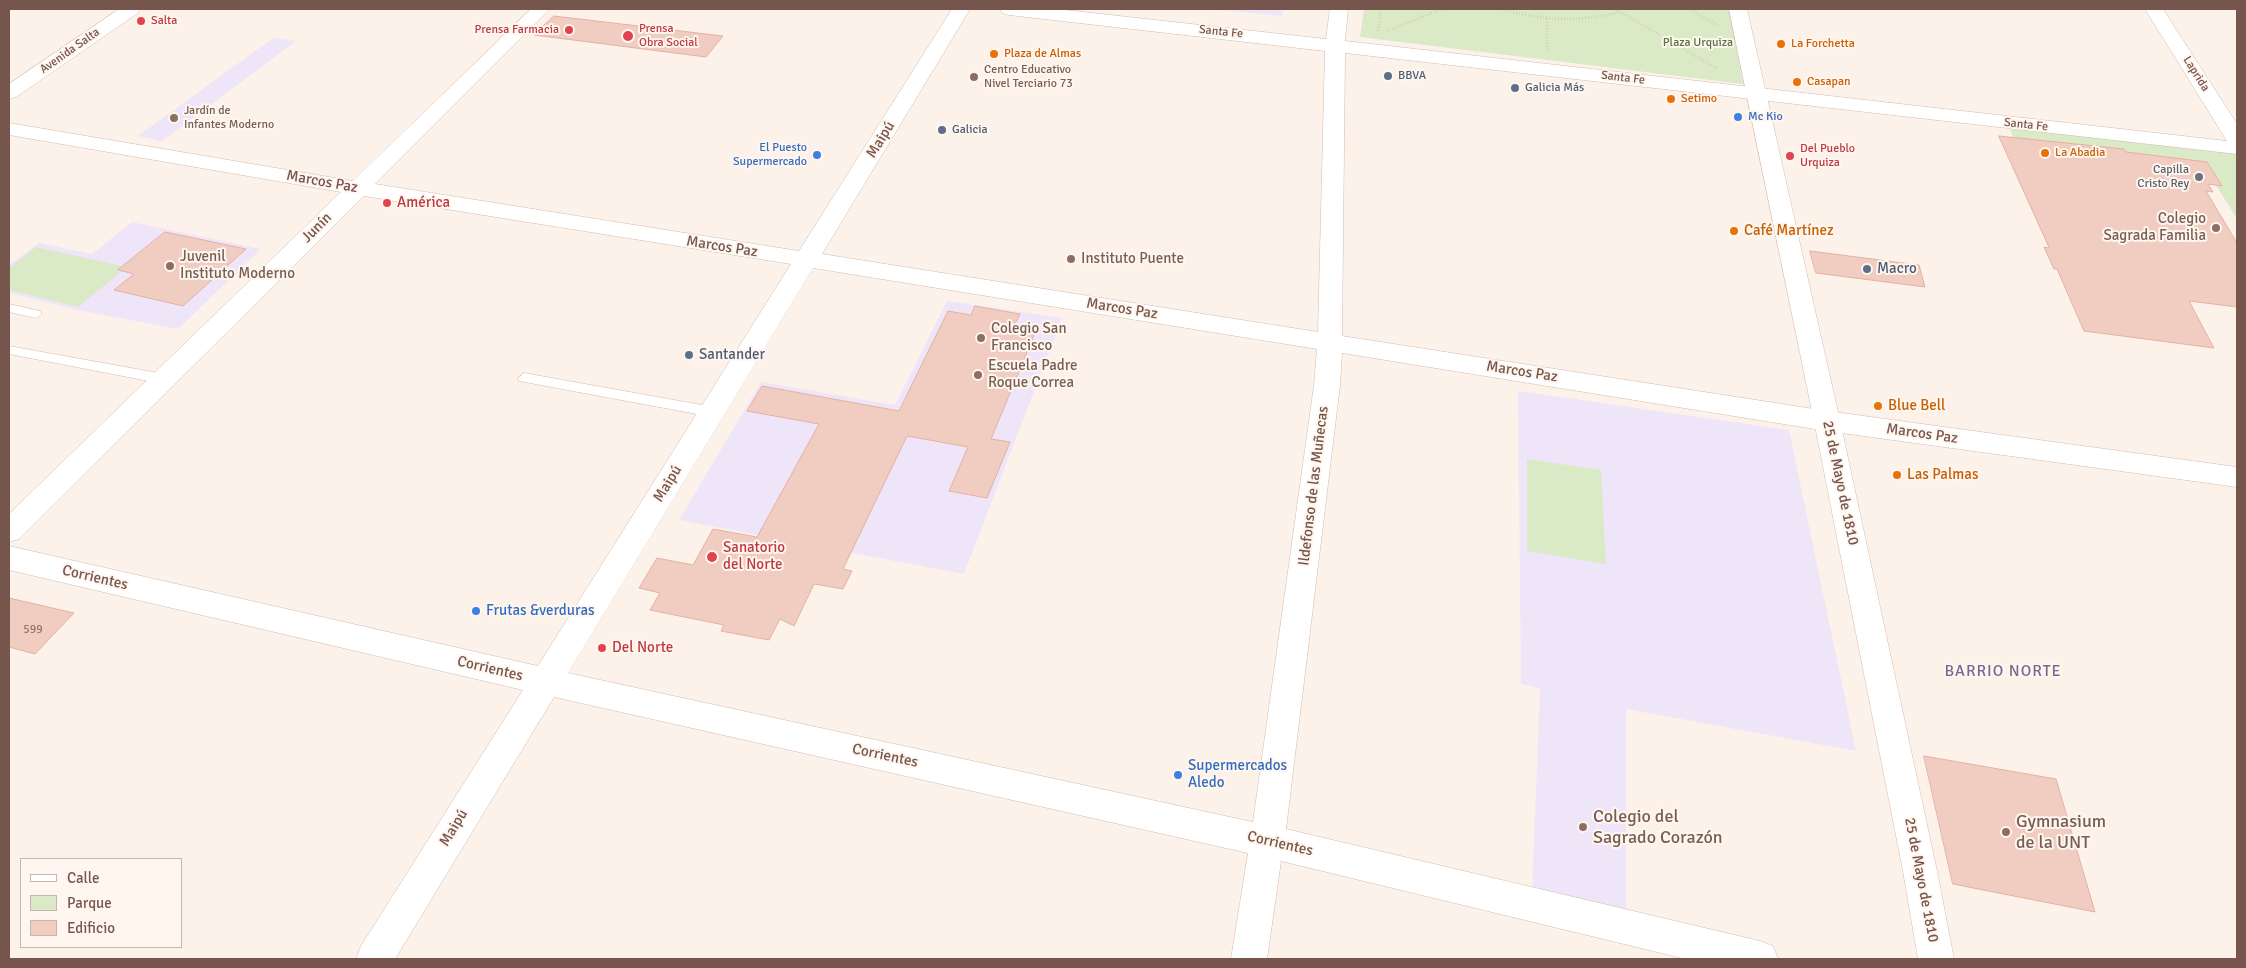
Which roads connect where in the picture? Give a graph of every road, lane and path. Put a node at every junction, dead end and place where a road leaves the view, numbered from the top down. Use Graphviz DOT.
graph roads {
  1 [pos="102,9"];
  2 [pos="131,9"];
  3 [pos="540,9"];
  4 [pos="961,9"];
  5 [pos="1009,9"];
  6 [pos="1339,9"];
  7 [pos="1442,9"];
  8 [pos="1502,9"];
  9 [pos="1615,9"];
  10 [pos="1688,9"];
  11 [pos="1738,9"];
  12 [pos="2154,9"];
  13 [pos="1620,12"];
  14 [pos="1547,20"];
  15 [pos="1720,26"];
  16 [pos="1377,35"];
  17 [pos="1335,45"];
  18 [pos="1547,55"];
  19 [pos="1720,70"];
  20 [pos="9,72"];
  21 [pos="9,93"];
  22 [pos="1757,94"];
  23 [pos="9,129"];
  24 [pos="2237,140"];
  25 [pos="2237,148"];
  26 [pos="357,188"];
  27 [pos="807,260"];
  28 [pos="9,308"];
  29 [pos="36,314"];
  30 [pos="1330,342"];
  31 [pos="9,350"];
  32 [pos="524,378"];
  33 [pos="164,379"];
  34 [pos="713,412"];
  35 [pos="1827,421"];
  36 [pos="2237,477"];
  37 [pos="9,532"];
  38 [pos="9,558"];
  39 [pos="544,682"];
  40 [pos="1267,841"];
  41 [pos="374,959"];
  42 [pos="1249,959"];
  43 [pos="1760,959"];
  44 [pos="1936,959"];
  1 -- 20 [label="street, Avenida Salta"];
  2 -- 21 [label="street, Avenida Salta"];
  3 -- 26 [label="street, Junín"];
  4 -- 27 [label="street, Maipú"];
  5 -- 17 [label="street, Santa Fe"];
  6 -- 17 [label="street, Ildefonso de las Muñecas"];
  7 -- 16 [label="path"];
  8 -- 14 [label="path"];
  9 -- 13 [label="path"];
  10 -- 15 [label="path"];
  11 -- 22 [label="street, 25 de Mayo de 1810"];
  12 -- 24 [label="street, Laprida"];
  13 -- 14 [label="path"];
  13 -- 19 [label="path"];
  14 -- 18 [label="path"];
  17 -- 22 [label="street, Santa Fe"];
  17 -- 30 [label="street, Ildefonso de las Muñecas"];
  22 -- 25 [label="street, Santa Fe"];
  22 -- 35 [label="street, 25 de Mayo de 1810"];
  23 -- 26 [label="street, Marcos Paz"];
  26 -- 27 [label="street, Marcos Paz"];
  26 -- 33 [label="street, Junín"];
  27 -- 30 [label="street, Marcos Paz"];
  27 -- 34 [label="street, Maipú"];
  28 -- 29 [label="lane"];
  30 -- 35 [label="street, Marcos Paz"];
  30 -- 40 [label="street, Ildefonso de las Muñecas"];
  31 -- 33 [label="lane"];
  32 -- 34 [label="lane"];
  33 -- 37 [label="street, Junín"];
  34 -- 39 [label="street, Maipú"];
  35 -- 36 [label="street, Marcos Paz"];
  35 -- 44 [label="street, 25 de Mayo de 1810"];
  38 -- 39 [label="street, Corrientes"];
  39 -- 40 [label="street, Corrientes"];
  39 -- 41 [label="street, Maipú"];
  40 -- 42 [label="street, Ildefonso de las Muñecas"];
  40 -- 43 [label="street, Corrientes"];
}
